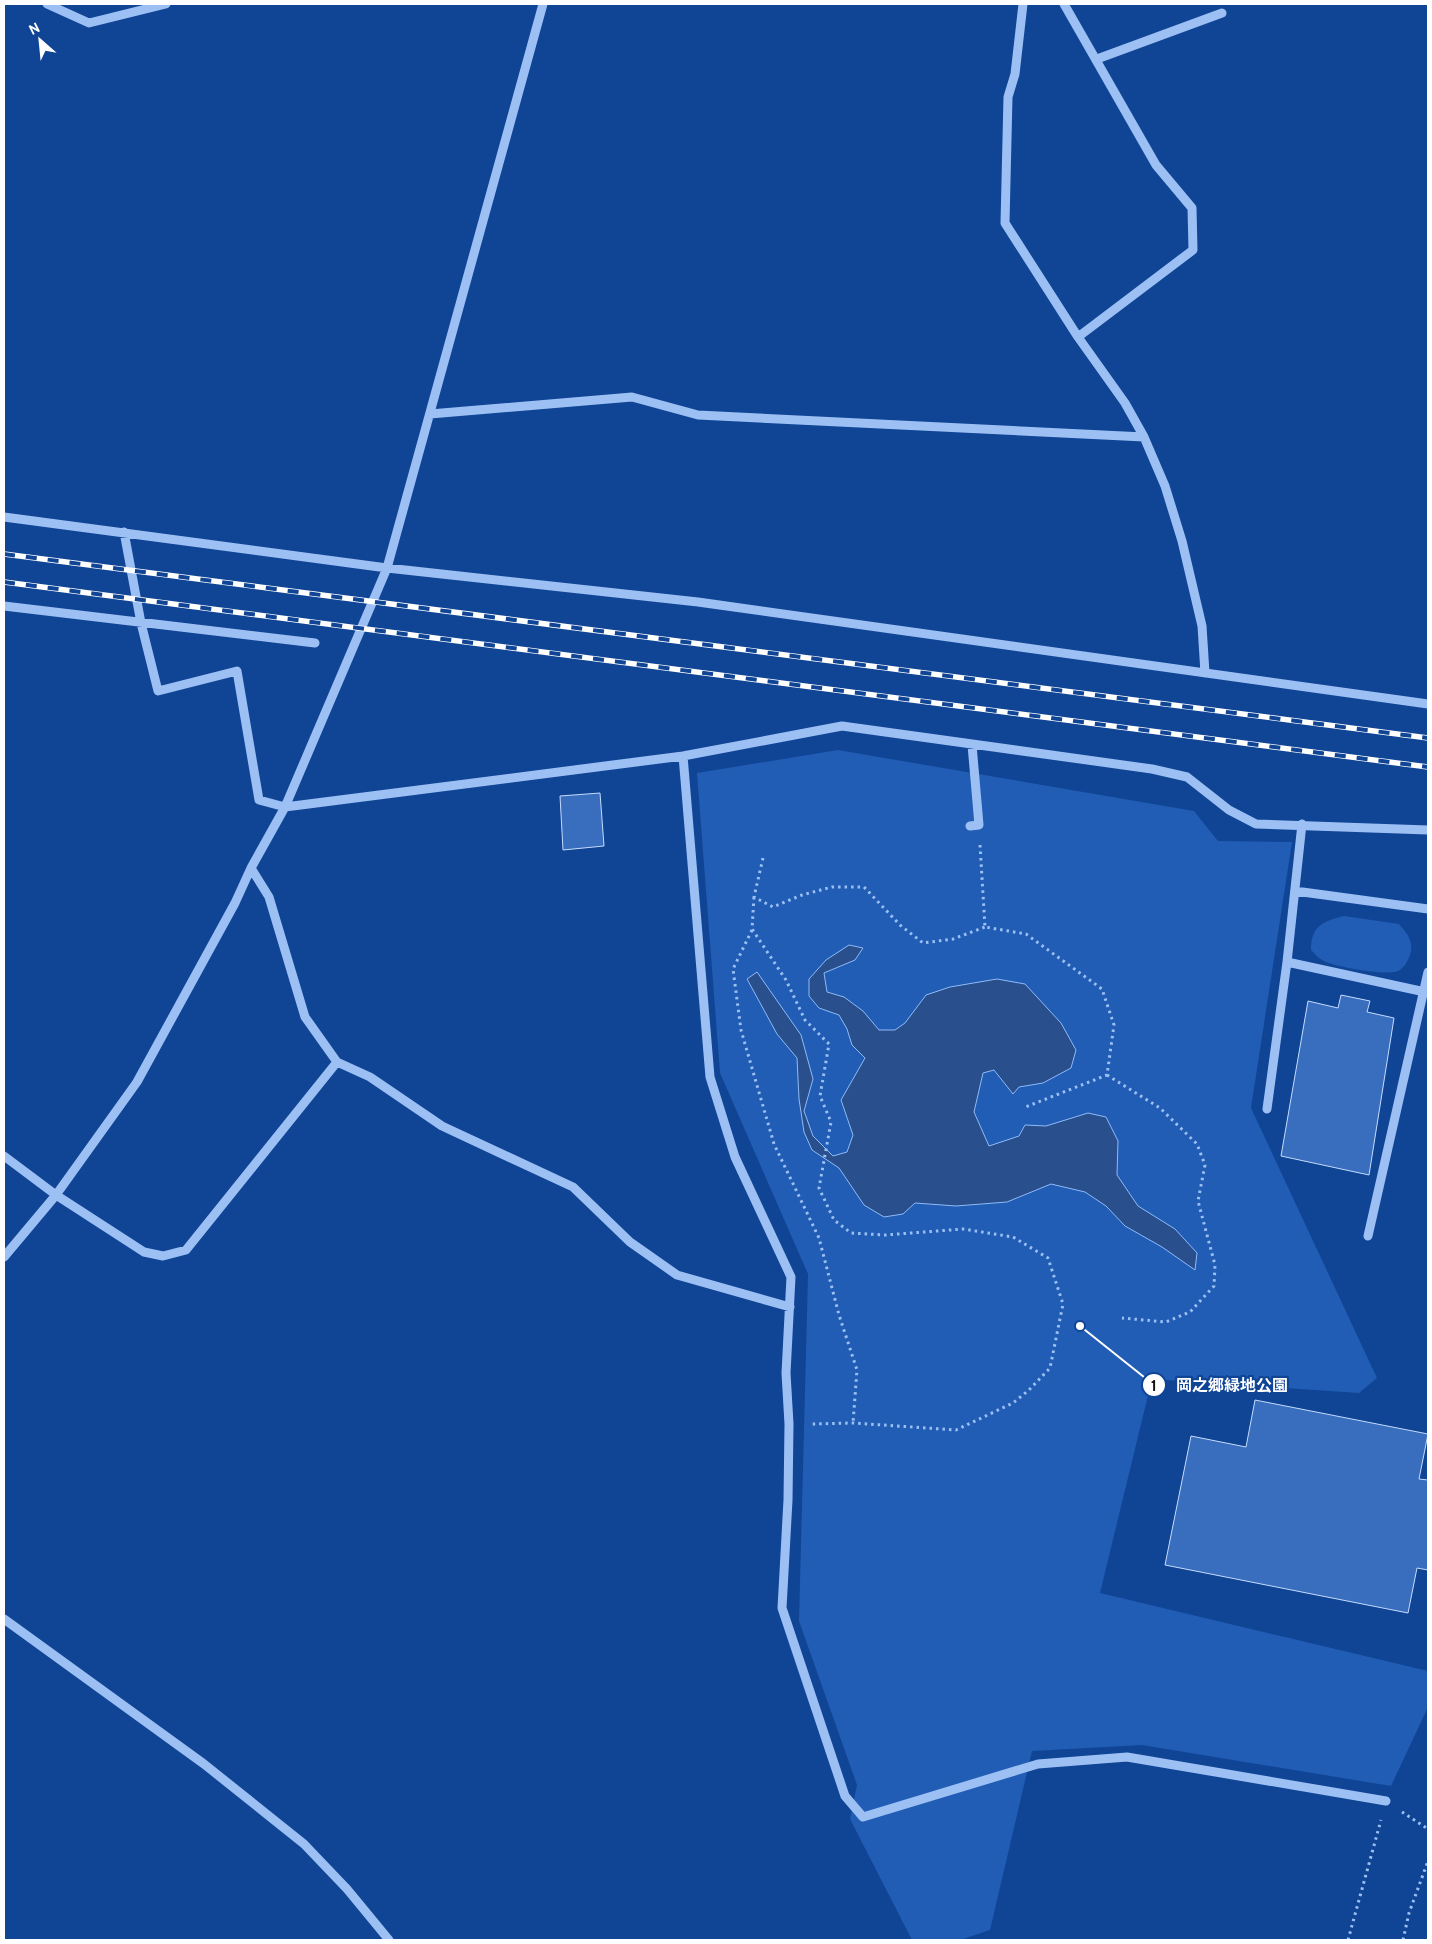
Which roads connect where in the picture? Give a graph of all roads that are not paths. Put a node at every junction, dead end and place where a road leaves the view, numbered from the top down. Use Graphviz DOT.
graph roads {
  1 [pos="47,4"];
  2 [pos="166,4"];
  3 [pos="543,4"];
  4 [pos="1023,4"];
  5 [pos="1064,4"];
  6 [pos="1222,13"];
  7 [pos="1097,59"];
  8 [pos="1078,337"];
  9 [pos="430,414"];
  10 [pos="1144,437"];
  11 [pos="4,517"];
  12 [pos="124,532"];
  13 [pos="387,568"];
  14 [pos="4,606"];
  15 [pos="140,623"];
  16 [pos="315,643"];
  17 [pos="1206,673"];
  18 [pos="1428,704"];
  19 [pos="972,745"];
  20 [pos="683,756"];
  21 [pos="285,807"];
  22 [pos="1302,824"];
  23 [pos="975,825"];
  24 [pos="1428,830"];
  25 [pos="250,868"];
  26 [pos="1295,891"];
  27 [pos="1428,909"];
  28 [pos="1287,962"];
  29 [pos="1428,972"];
  30 [pos="1425,992"];
  31 [pos="337,1062"];
  32 [pos="1268,1109"];
  33 [pos="4,1156"];
  34 [pos="56,1195"];
  35 [pos="1368,1236"];
  36 [pos="4,1257"];
  37 [pos="790,1307"];
  38 [pos="4,1619"];
  39 [pos="1386,1801"];
  40 [pos="389,1940"];
  1 -- 2 [label="street"];
  3 -- 9 [label="street"];
  4 -- 8 [label="street"];
  5 -- 7 [label="street"];
  6 -- 7 [label="street"];
  7 -- 8 [label="street"];
  8 -- 10 [label="street"];
  9 -- 10 [label="street"];
  9 -- 13 [label="street"];
  10 -- 17 [label="street"];
  11 -- 12 [label="street"];
  12 -- 13 [label="street"];
  12 -- 15 [label="street"];
  13 -- 17 [label="street"];
  13 -- 21 [label="street"];
  14 -- 15 [label="street"];
  15 -- 16 [label="street"];
  15 -- 21 [label="street"];
  17 -- 18 [label="street"];
  19 -- 20 [label="street"];
  19 -- 22 [label="street"];
  19 -- 23 [label="street"];
  20 -- 21 [label="street"];
  20 -- 37 [label="street"];
  21 -- 25 [label="street"];
  22 -- 24 [label="street"];
  22 -- 26 [label="street"];
  25 -- 31 [label="street"];
  25 -- 34 [label="street"];
  26 -- 27 [label="street"];
  26 -- 28 [label="street"];
  28 -- 30 [label="street"];
  28 -- 32 [label="street"];
  29 -- 30 [label="street"];
  30 -- 35 [label="street"];
  31 -- 34 [label="street"];
  31 -- 37 [label="street"];
  33 -- 34 [label="street"];
  34 -- 36 [label="street"];
  37 -- 39 [label="street"];
  38 -- 40 [label="street"];
}
